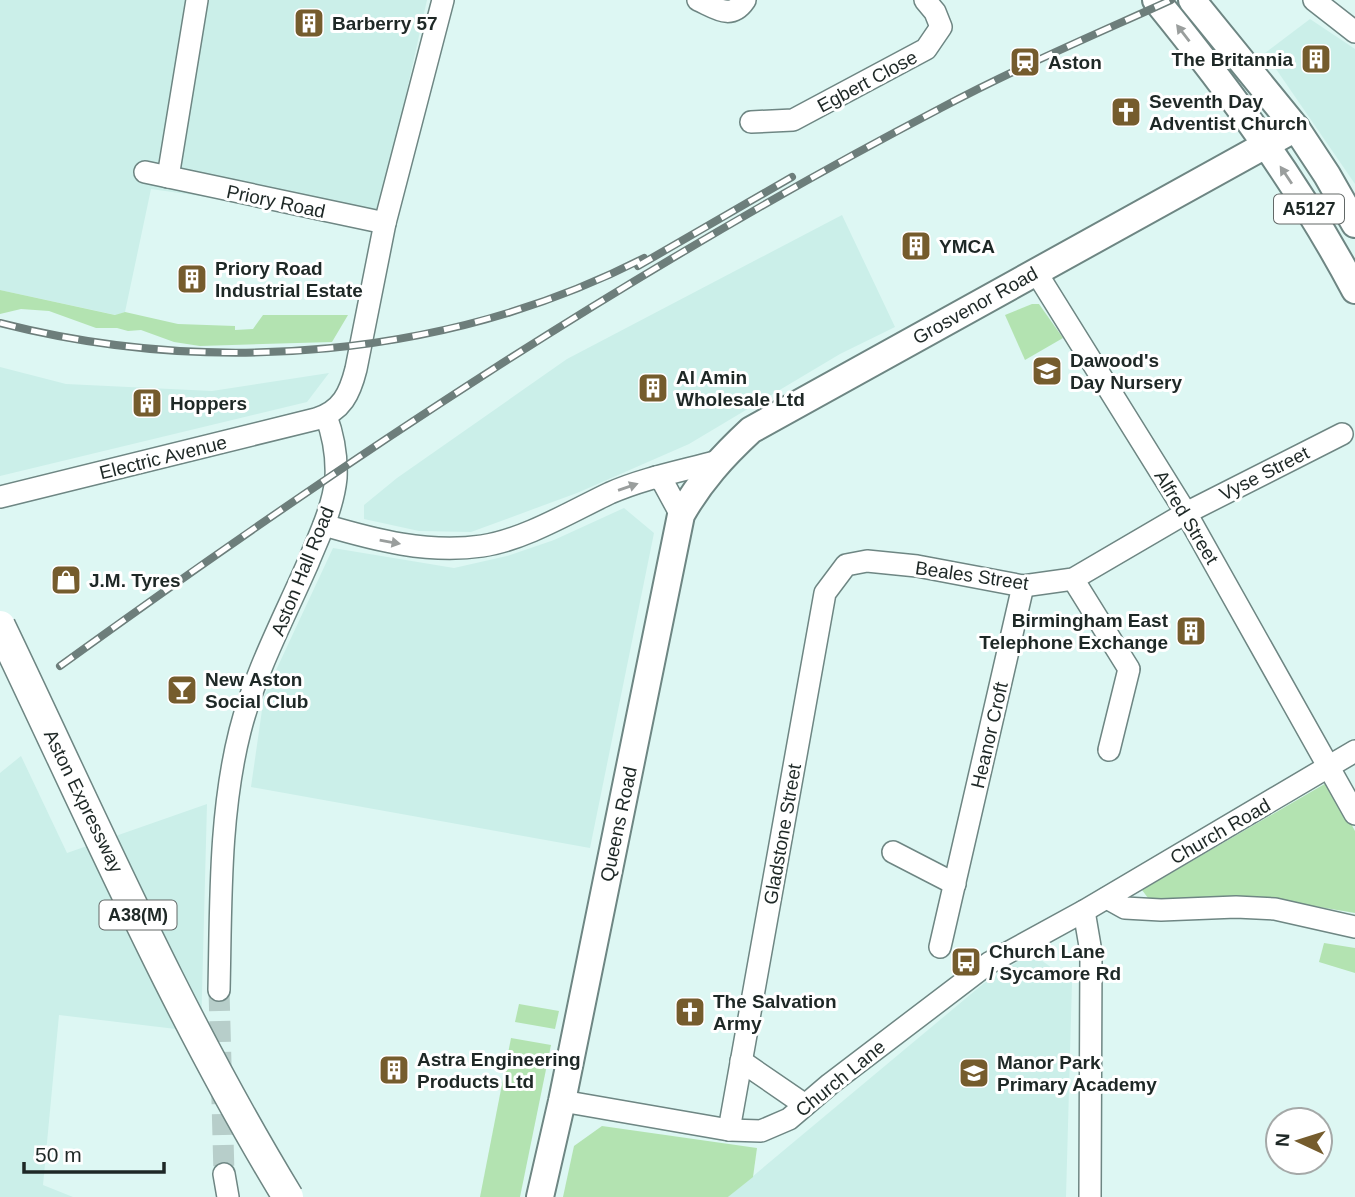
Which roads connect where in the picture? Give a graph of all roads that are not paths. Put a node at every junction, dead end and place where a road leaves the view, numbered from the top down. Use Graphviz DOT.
graph roads {
  1 [pos="197,0"];
  2 [pos="443,0"];
  3 [pos="698,0"];
  4 [pos="746,0"];
  5 [pos="925,0"];
  6 [pos="1156,0"];
  7 [pos="1192,0"];
  8 [pos="1314,0"];
  9 [pos="1355,32"];
  10 [pos="751,122"];
  11 [pos="1296,128"];
  12 [pos="1267,146"];
  13 [pos="145,172"];
  14 [pos="168,177"];
  15 [pos="385,223"];
  16 [pos="1355,224"];
  17 [pos="1036,272"];
  18 [pos="1355,290"];
  19 [pos="326,415"];
  20 [pos="1342,434"];
  21 [pos="718,461"];
  22 [pos="656,477"];
  23 [pos="0,497"];
  24 [pos="1186,513"];
  25 [pos="681,514"];
  26 [pos="324,524"];
  27 [pos="867,561"];
  28 [pos="1073,579"];
  29 [pos="1024,586"];
  30 [pos="0,626"];
  31 [pos="1108,750"];
  32 [pos="1355,751"];
  33 [pos="1330,766"];
  34 [pos="1355,814"];
  35 [pos="893,852"];
  36 [pos="955,884"];
  37 [pos="1107,898"];
  38 [pos="1084,911"];
  39 [pos="1355,927"];
  40 [pos="940,947"];
  41 [pos="219,990"];
  42 [pos="741,1061"];
  43 [pos="562,1101"];
  44 [pos="805,1105"];
  45 [pos="729,1130"];
  46 [pos="224,1174"];
  47 [pos="228,1197"];
  48 [pos="288,1197"];
  49 [pos="540,1197"];
  50 [pos="1090,1197"];
  1 -- 14 [label="street"];
  2 -- 15 [label="street"];
  3 -- 4 [label="street"];
  5 -- 10 [label="street, Egbert Close"];
  12 -- 6 [label="main road, A5127, one-way"];
  7 -- 11 [label="main road, A5127"];
  8 -- 9 [label="street"];
  11 -- 12 [label="main road, Grosvenor Road"];
  11 -- 16 [label="main road, A5127"];
  12 -- 17 [label="main road, Grosvenor Road"];
  18 -- 12 [label="main road, A5127, one-way"];
  13 -- 14 [label="street, Priory Road"];
  14 -- 15 [label="street, Priory Road"];
  15 -- 19 [label="street"];
  17 -- 21 [label="main road, Grosvenor Road"];
  17 -- 24 [label="street, Alfred Street"];
  19 -- 23 [label="street, Electric Avenue"];
  19 -- 26 [label="street, Aston Hall Road"];
  20 -- 24 [label="street, Vyse Street"];
  21 -- 22 [label="street, Grosvenor Road"];
  21 -- 25 [label="main road, Queens Road"];
  22 -- 25 [label="street"];
  26 -- 22 [label="street, Grosvenor Road, one-way"];
  24 -- 28 [label="street, Beales Street"];
  24 -- 33 [label="street, Alfred Street"];
  25 -- 43 [label="main road, Queens Road"];
  26 -- 41 [label="street, Aston Hall Road"];
  27 -- 29 [label="street, Beales Street"];
  27 -- 42 [label="street, Gladstone Street"];
  28 -- 29 [label="street, Beales Street"];
  28 -- 31 [label="street"];
  29 -- 36 [label="street, Heanor Croft"];
  30 -- 48 [label="highway, Aston Expressway / A38(M), bridge"];
  32 -- 33 [label="street, Church Road"];
  33 -- 34 [label="street, Alfred Street"];
  33 -- 37 [label="street, Church Road"];
  35 -- 36 [label="street"];
  36 -- 40 [label="street, Heanor Croft"];
  37 -- 38 [label="street, Church Road"];
  37 -- 39 [label="street"];
  38 -- 44 [label="street, Church Lane"];
  38 -- 50 [label="street"];
  42 -- 44 [label="street"];
  42 -- 45 [label="street, Gladstone Street"];
  43 -- 45 [label="street, Church Lane"];
  43 -- 49 [label="main road, Queens Road"];
  44 -- 45 [label="street, Church Lane"];
  46 -- 47 [label="street"];
}
